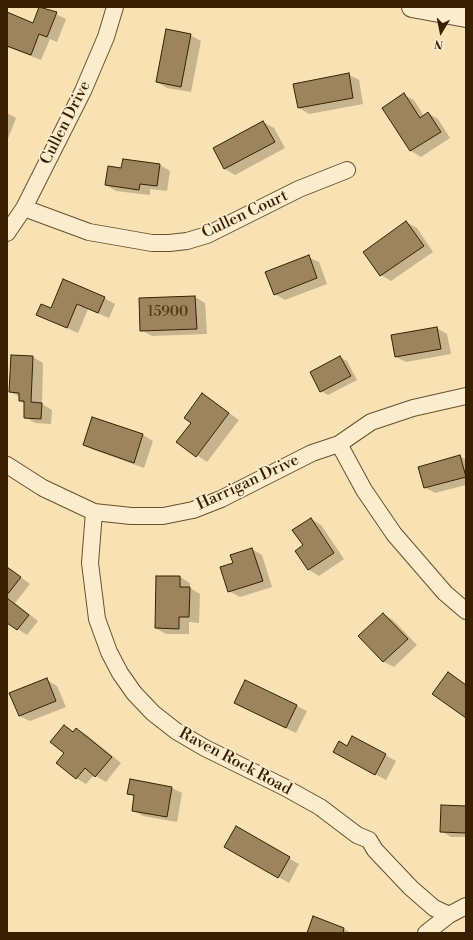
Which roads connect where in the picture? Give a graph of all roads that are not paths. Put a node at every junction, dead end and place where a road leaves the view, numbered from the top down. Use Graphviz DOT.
graph roads {
  1 [pos="115,7"];
  2 [pos="412,7"];
  3 [pos="466,17"];
  4 [pos="347,170"];
  5 [pos="24,208"];
  6 [pos="7,233"];
  7 [pos="466,396"];
  8 [pos="339,444"];
  9 [pos="7,465"];
  10 [pos="94,512"];
  11 [pos="466,611"];
  12 [pos="466,906"];
  13 [pos="449,915"];
  14 [pos="426,933"];
  1 -- 5 [label="street, Cullen Drive"];
  2 -- 3 [label="street"];
  4 -- 5 [label="street, Cullen Court"];
  5 -- 6 [label="street, Cullen Drive"];
  7 -- 8 [label="street, Harrigan Drive"];
  8 -- 10 [label="street, Harrigan Drive"];
  8 -- 11 [label="street"];
  9 -- 10 [label="street, Harrigan Drive"];
  10 -- 13 [label="street, Raven Rock Road"];
  12 -- 13 [label="street"];
  13 -- 14 [label="street"];
}
